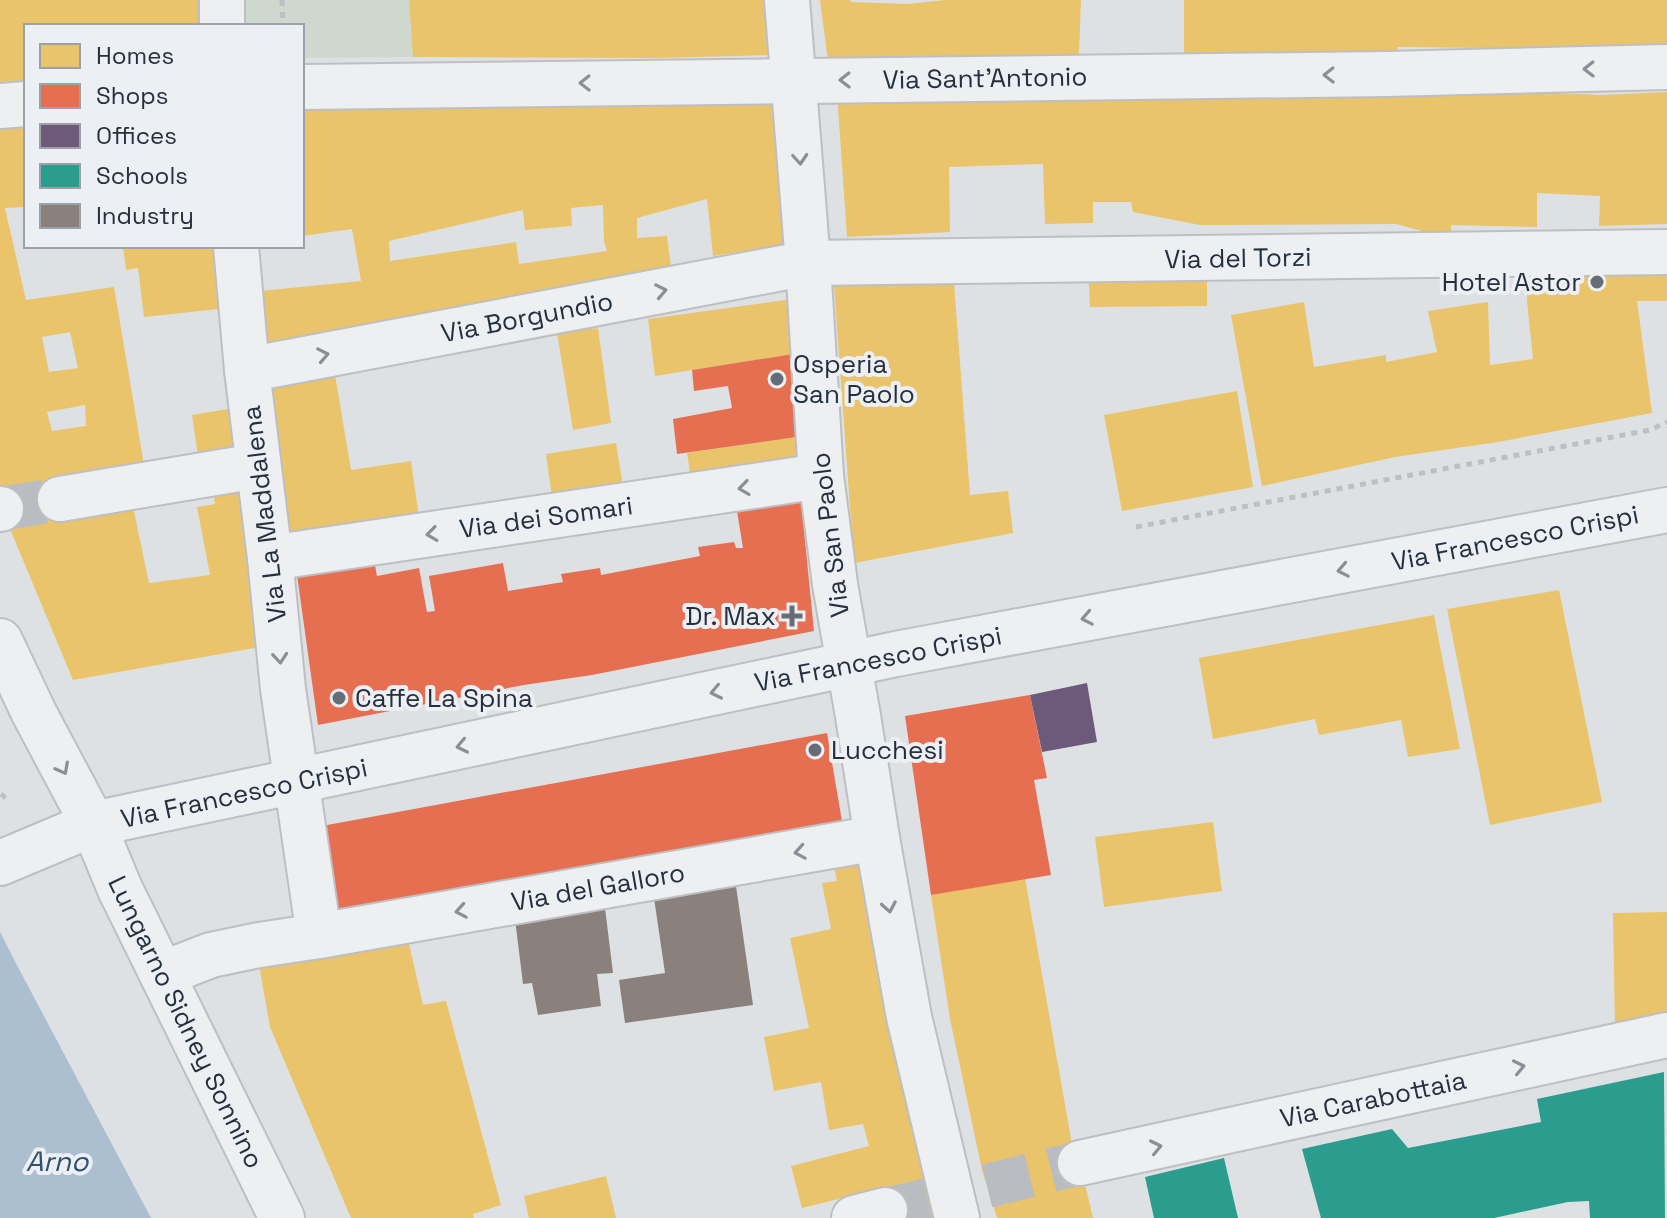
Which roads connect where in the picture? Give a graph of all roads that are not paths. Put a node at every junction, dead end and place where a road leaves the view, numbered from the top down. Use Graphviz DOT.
graph roads {
  1 [pos="222,0"];
  2 [pos="787,0"];
  3 [pos="222,24"];
  4 [pos="1667,67"];
  5 [pos="795,81"];
  6 [pos="304,87"];
  7 [pos="24,104"];
  8 [pos="0,106"];
  9 [pos="236,248"];
  10 [pos="1667,252"];
  11 [pos="808,263"];
  12 [pos="247,370"];
  13 [pos="257,466"];
  14 [pos="821,476"];
  15 [pos="60,499"];
  16 [pos="1667,510"];
  17 [pos="270,558"];
  18 [pos="0,641"];
  19 [pos="848,664"];
  20 [pos="298,781"];
  21 [pos="93,824"];
  22 [pos="877,838"];
  23 [pos="15,856"];
  24 [pos="319,936"];
  25 [pos="162,974"];
  26 [pos="1667,1035"];
  27 [pos="1080,1163"];
  28 [pos="957,1199"];
  29 [pos="282,1218"];
  1 -- 3 [label="street"];
  2 -- 5 [label="street, Via San Paolo"];
  4 -- 5 [label="street, Via Sant'Antonio, one-way"];
  5 -- 6 [label="street, Via Sant'Antonio, one-way"];
  5 -- 11 [label="street, Via San Paolo, one-way"];
  7 -- 8 [label="street"];
  9 -- 12 [label="street, Via La Maddalena"];
  10 -- 11 [label="street, Via del Torzi"];
  12 -- 11 [label="street, Via Borgundio, one-way"];
  11 -- 14 [label="street, Via San Paolo"];
  12 -- 13 [label="street, Via La Maddalena"];
  13 -- 15 [label="street"];
  13 -- 17 [label="street, Via La Maddalena"];
  14 -- 17 [label="street, Via dei Somari, one-way"];
  14 -- 19 [label="street, Via San Paolo"];
  16 -- 19 [label="street, Via Francesco Crispi, one-way"];
  17 -- 20 [label="street, Via La Maddalena, one-way"];
  18 -- 21 [label="street, Lungarno Sidney Sonnino, one-way"];
  19 -- 20 [label="street, Via Francesco Crispi, one-way"];
  19 -- 22 [label="street, Via San Paolo"];
  20 -- 21 [label="street, Via Francesco Crispi"];
  20 -- 24 [label="street, Via La Maddalena"];
  21 -- 23 [label="street, Via Francesco Crispi"];
  21 -- 25 [label="street, Lungarno Sidney Sonnino"];
  22 -- 24 [label="street, Via del Galloro, one-way"];
  22 -- 28 [label="street, Via San Paolo, one-way"];
  24 -- 25 [label="street, Via del Galloro"];
  25 -- 29 [label="street, Lungarno Sidney Sonnino"];
  27 -- 26 [label="street, Via Carabottaia, one-way"];
}
